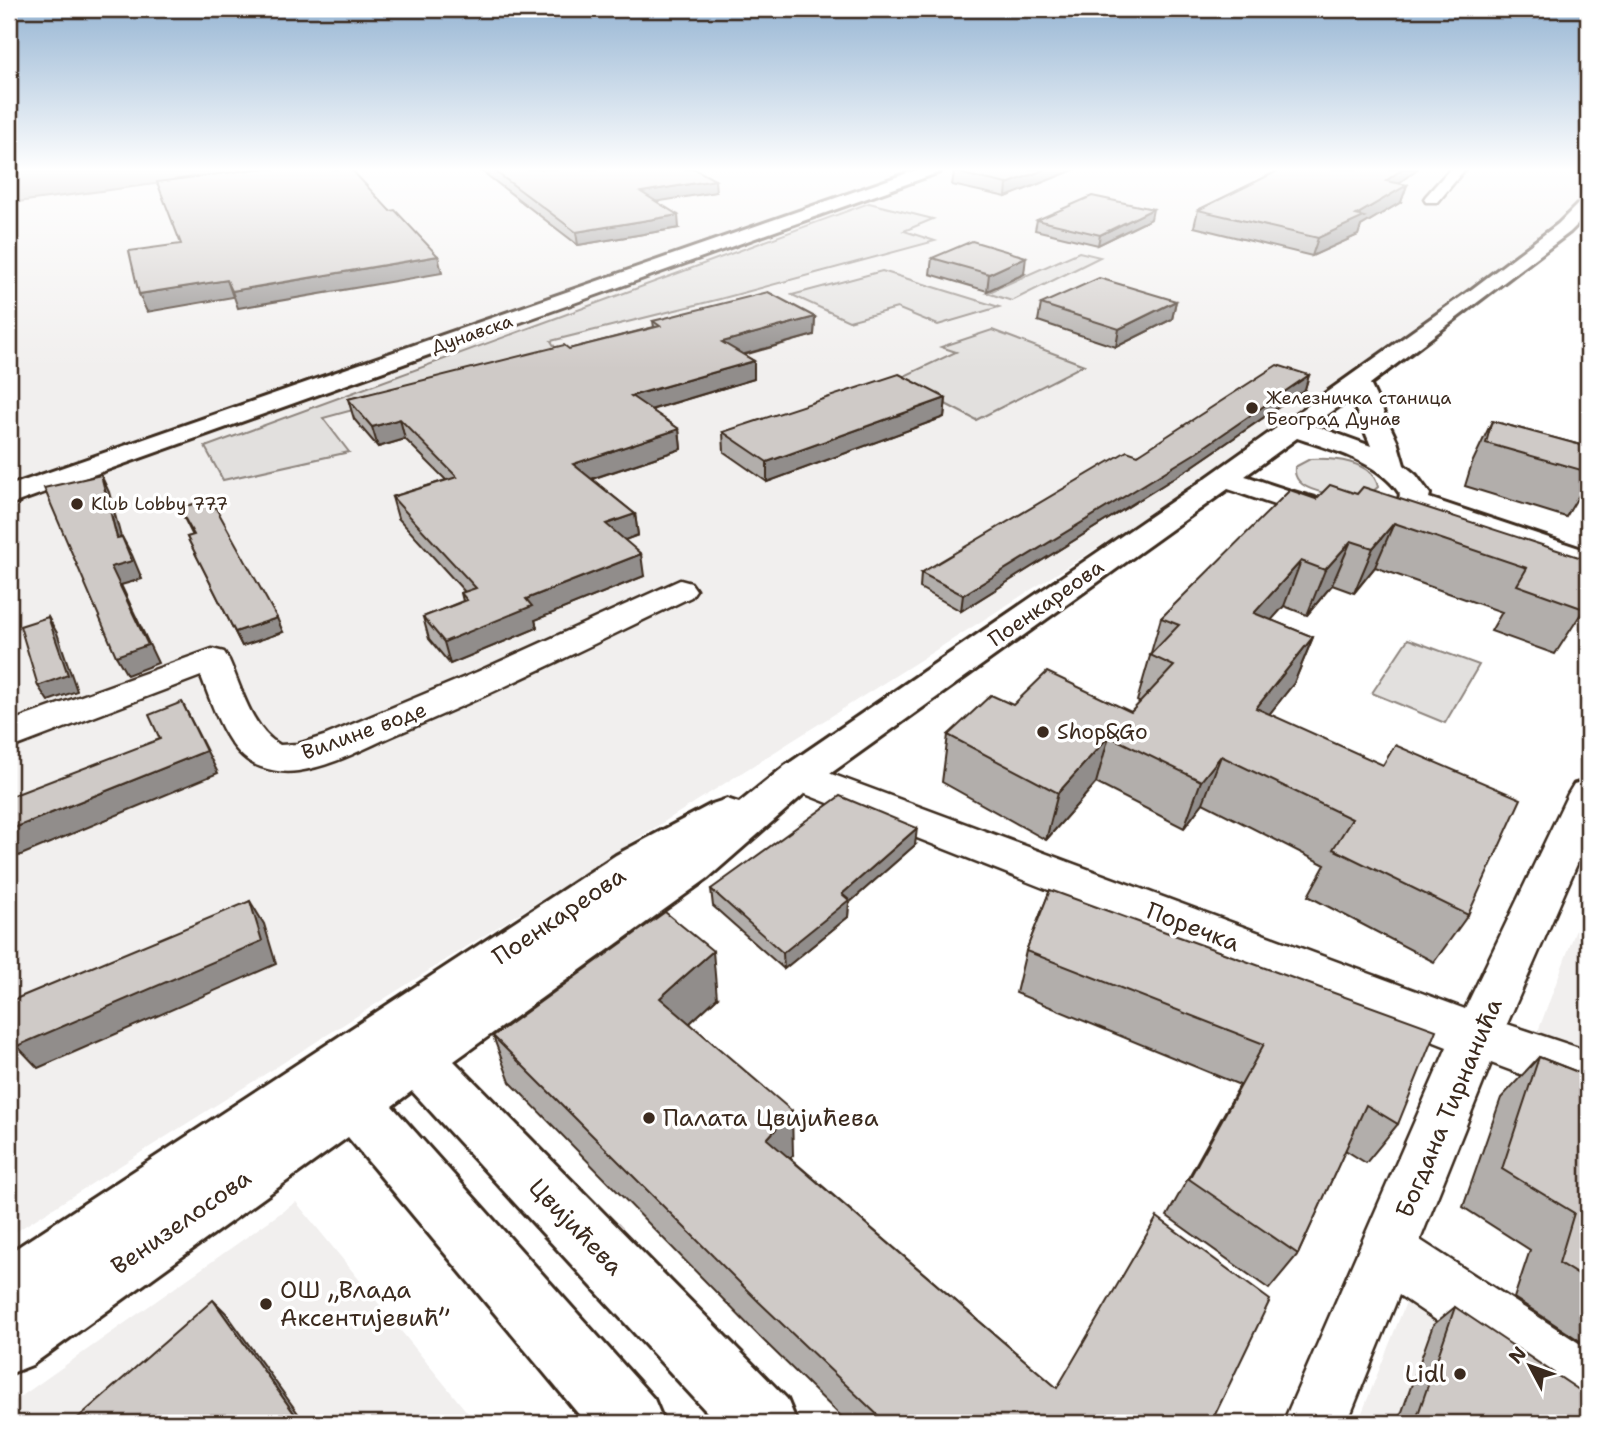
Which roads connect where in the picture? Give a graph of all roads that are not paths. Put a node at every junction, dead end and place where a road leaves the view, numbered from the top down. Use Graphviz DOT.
graph roads {
  1 [pos="744,236"];
  2 [pos="1553,236"];
  3 [pos="1356,381"];
  4 [pos="1292,427"];
  5 [pos="1391,467"];
  6 [pos="1224,478"];
  7 [pos="9,496"];
  8 [pos="1413,503"];
  9 [pos="1588,561"];
  10 [pos="680,590"];
  11 [pos="9,736"];
  12 [pos="799,776"];
  13 [pos="1588,794"];
  14 [pos="1482,1026"];
  15 [pos="403,1045"];
  16 [pos="1588,1074"];
  17 [pos="340,1087"];
  18 [pos="1387,1252"];
  19 [pos="9,1289"];
  20 [pos="9,1342"];
  21 [pos="1588,1386"];
  22 [pos="630,1423"];
  23 [pos="763,1423"];
  24 [pos="1315,1423"];
  1 -- 7 [label="street, Дунавска"];
  2 -- 3 [label="street, Поенкареова"];
  3 -- 4 [label="street, Поенкареова"];
  3 -- 5 [label="street"];
  4 -- 5 [label="street"];
  4 -- 6 [label="street, Поенкареова"];
  5 -- 8 [label="street"];
  6 -- 8 [label="street"];
  6 -- 12 [label="street, Поенкареова"];
  8 -- 9 [label="street"];
  10 -- 11 [label="street, Вилине воде"];
  12 -- 14 [label="street, Поречка"];
  12 -- 15 [label="street, Поенкареова"];
  13 -- 14 [label="street, Богдана Тирнанића"];
  14 -- 16 [label="street, Поречка"];
  14 -- 18 [label="street, Богдана Тирнанића"];
  15 -- 17 [label="street, Поенкареова"];
  15 -- 23 [label="street, Цвијићева"];
  17 -- 19 [label="street, Венизелосова"];
  17 -- 20 [label="street, Венизелосова"];
  17 -- 22 [label="street"];
  18 -- 21 [label="street"];
  18 -- 24 [label="street, Богдана Тирнанића"];
}
